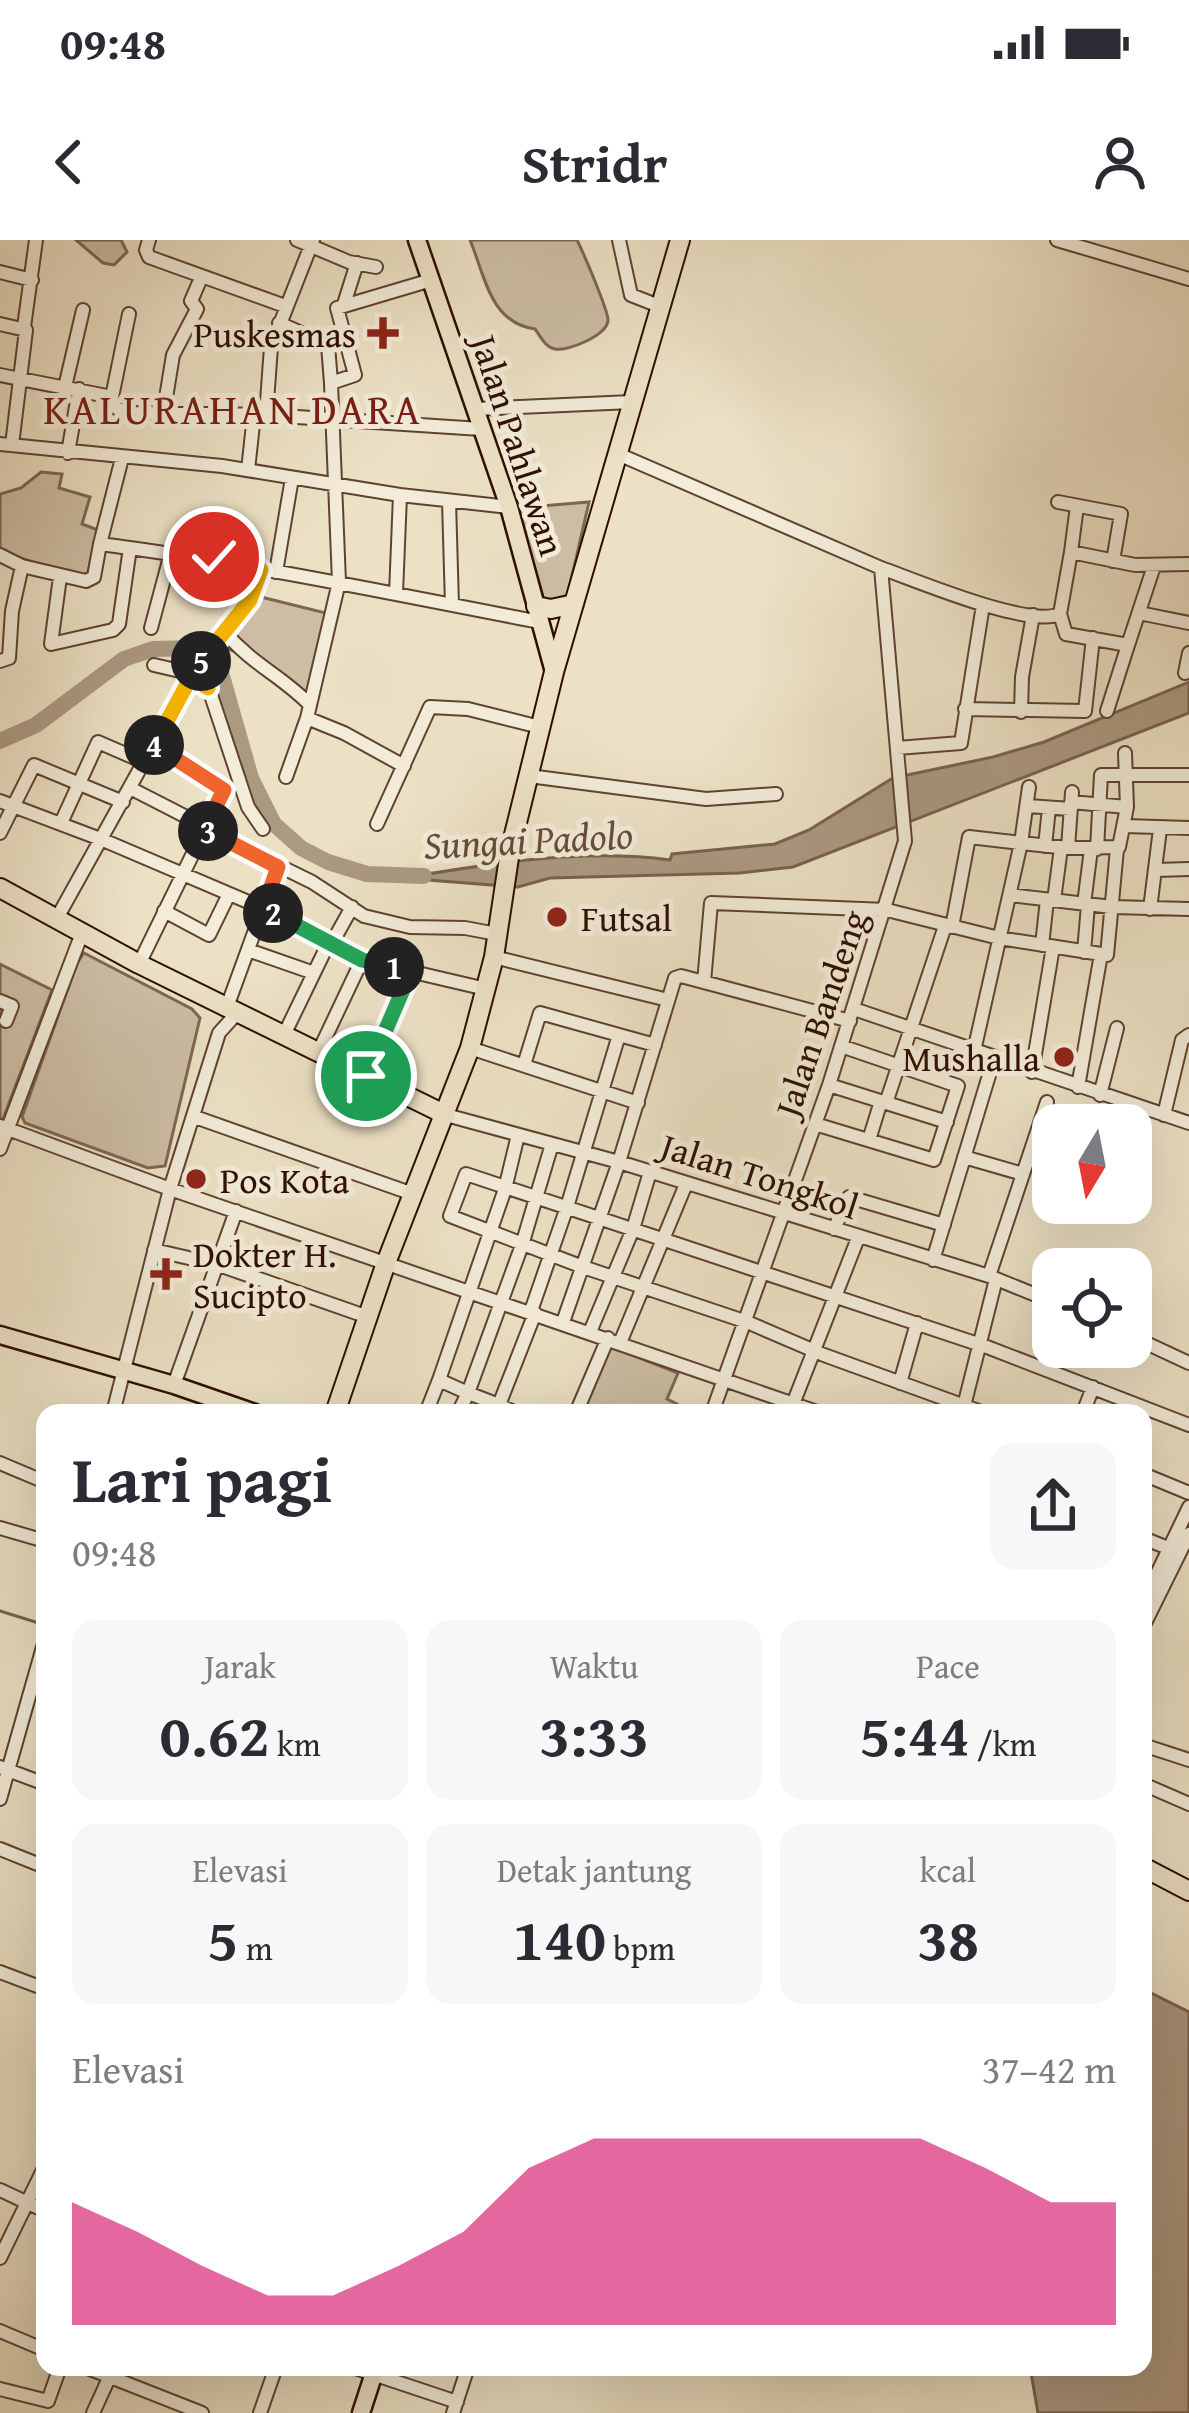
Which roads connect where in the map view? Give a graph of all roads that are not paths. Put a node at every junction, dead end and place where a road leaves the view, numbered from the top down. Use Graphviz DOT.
graph roads {
  1 [pos="36,240"];
  2 [pos="149,240"];
  3 [pos="416,240"];
  4 [pos="619,240"];
  5 [pos="680,240"];
  6 [pos="1057,240"];
  7 [pos="1087,240"];
  8 [pos="306,242"];
  9 [pos="357,263"];
  10 [pos="376,267"];
  11 [pos="0,272"];
  12 [pos="1189,275"];
  13 [pos="201,278"];
  14 [pos="32,280"];
  15 [pos="428,280"];
  16 [pos="344,304"];
  17 [pos="285,306"];
  18 [pos="659,306"];
  19 [pos="83,310"];
  20 [pos="129,314"];
  21 [pos="279,323"];
  22 [pos="0,324"];
  23 [pos="24,327"];
  24 [pos="0,375"];
  25 [pos="18,380"];
  26 [pos="331,383"];
  27 [pos="72,388"];
  28 [pos="112,397"];
  29 [pos="632,402"];
  30 [pos="474,410"];
  31 [pos="260,415"];
  32 [pos="163,416"];
  33 [pos="332,420"];
  34 [pos="481,429"];
  35 [pos="6,445"];
  36 [pos="68,453"];
  37 [pos="618,454"];
  38 [pos="122,458"];
  39 [pos="248,470"];
  40 [pos="292,478"];
  41 [pos="334,484"];
  42 [pos="400,495"];
  43 [pos="449,501"];
  44 [pos="1058,502"];
  45 [pos="1077,506"];
  46 [pos="509,507"];
  47 [pos="100,544"];
  48 [pos="130,548"];
  49 [pos="1070,552"];
  50 [pos="172,553"];
  51 [pos="0,555"];
  52 [pos="1113,560"];
  53 [pos="1189,564"];
  54 [pos="22,566"];
  55 [pos="1154,566"];
  56 [pos="881,568"];
  57 [pos="261,570"];
  58 [pos="276,572"];
  59 [pos="60,577"];
  60 [pos="339,582"];
  61 [pos="396,594"];
  62 [pos="574,604"];
  63 [pos="983,604"];
  64 [pos="452,605"];
  65 [pos="538,614"];
  66 [pos="1060,614"];
  67 [pos="1139,614"];
  68 [pos="1033,615"];
  69 [pos="1189,622"];
  70 [pos="151,628"];
  71 [pos="224,631"];
  72 [pos="1093,638"];
  73 [pos="1128,645"];
  74 [pos="1189,653"];
  75 [pos="0,661"];
  76 [pos="154,665"];
  77 [pos="194,672"];
  78 [pos="554,672"];
  79 [pos="1185,673"];
  80 [pos="965,709"];
  81 [pos="309,712"];
  82 [pos="1021,712"];
  83 [pos="1107,712"];
  84 [pos="540,727"];
  85 [pos="154,746"];
  86 [pos="897,748"];
  87 [pos="1125,753"];
  88 [pos="144,762"];
  89 [pos="404,766"];
  90 [pos="1189,775"];
  91 [pos="529,776"];
  92 [pos="286,777"];
  93 [pos="1128,777"];
  94 [pos="80,783"];
  95 [pos="1029,787"];
  96 [pos="130,788"];
  97 [pos="776,794"];
  98 [pos="1071,801"];
  99 [pos="7,802"];
  100 [pos="122,802"];
  101 [pos="1099,804"];
  102 [pos="1028,806"];
  103 [pos="1127,807"];
  104 [pos="1048,808"];
  105 [pos="61,823"];
  106 [pos="376,824"];
  107 [pos="1125,826"];
  108 [pos="205,828"];
  109 [pos="1189,828"];
  110 [pos="263,829"];
  111 [pos="1160,829"];
  112 [pos="0,832"];
  113 [pos="103,840"];
  114 [pos="1021,843"];
  115 [pos="1045,846"];
  116 [pos="1064,848"];
  117 [pos="1094,849"];
  118 [pos="1117,849"];
  119 [pos="278,867"];
  120 [pos="1189,869"];
  121 [pos="1156,870"];
  122 [pos="182,873"];
  123 [pos="0,888"];
  124 [pos="229,894"];
  125 [pos="1010,895"];
  126 [pos="1051,900"];
  127 [pos="1086,904"];
  128 [pos="352,907"];
  129 [pos="1112,907"];
  130 [pos="263,909"];
  131 [pos="1150,909"];
  132 [pos="1189,909"];
  133 [pos="887,910"];
  134 [pos="164,911"];
  135 [pos="57,918"];
  136 [pos="949,927"];
  137 [pos="82,933"];
  138 [pos="497,934"];
  139 [pos="1000,938"];
  140 [pos="331,943"];
  141 [pos="1047,946"];
  142 [pos="248,950"];
  143 [pos="1084,952"];
  144 [pos="1101,954"];
  145 [pos="494,957"];
  146 [pos="362,960"];
  147 [pos="139,964"];
  148 [pos="411,971"];
  149 [pos="314,973"];
  150 [pos="704,982"];
  151 [pos="486,988"];
  152 [pos="668,1000"];
  153 [pos="0,1001"];
  154 [pos="228,1007"];
  155 [pos="852,1015"];
  156 [pos="3,1020"];
  157 [pos="1117,1028"];
  158 [pos="911,1030"];
  159 [pos="219,1033"];
  160 [pos="619,1035"];
  161 [pos="1189,1035"];
  162 [pos="284,1036"];
  163 [pos="0,1038"];
  164 [pos="656,1045"];
  165 [pos="841,1046"];
  166 [pos="470,1048"];
  167 [pos="974,1051"];
  168 [pos="318,1053"];
  169 [pos="994,1059"];
  170 [pos="897,1064"];
  171 [pos="524,1065"];
  172 [pos="1032,1072"];
  173 [pos="366,1076"];
  174 [pos="829,1085"];
  175 [pos="1078,1087"];
  176 [pos="602,1091"];
  177 [pos="1100,1095"];
  178 [pos="638,1102"];
  179 [pos="884,1102"];
  180 [pos="1047,1102"];
  181 [pos="446,1115"];
  182 [pos="1164,1115"];
  183 [pos="195,1117"];
  184 [pos="947,1122"];
  185 [pos="815,1124"];
  186 [pos="1189,1124"];
  187 [pos="4,1128"];
  188 [pos="518,1135"];
  189 [pos="869,1141"];
  190 [pos="552,1144"];
  191 [pos="0,1149"];
  192 [pos="584,1151"];
  193 [pos="964,1157"];
  194 [pos="619,1162"];
  195 [pos="650,1172"];
  196 [pos="1023,1174"];
  197 [pos="686,1184"];
  198 [pos="170,1189"];
  199 [pos="505,1189"];
  200 [pos="412,1194"];
  201 [pos="535,1197"];
  202 [pos="567,1207"];
  203 [pos="236,1211"];
  204 [pos="783,1214"];
  205 [pos="599,1217"];
  206 [pos="944,1225"];
  207 [pos="633,1229"];
  208 [pos="834,1229"];
  209 [pos="490,1233"];
  210 [pos="858,1238"];
  211 [pos="666,1239"];
  212 [pos="522,1245"];
  213 [pos="154,1250"];
  214 [pos="551,1255"];
  215 [pos="932,1260"];
  216 [pos="386,1263"];
  217 [pos="219,1265"];
  218 [pos="583,1267"];
  219 [pos="764,1270"];
  220 [pos="614,1277"];
  221 [pos="992,1277"];
  222 [pos="646,1287"];
  223 [pos="470,1290"];
  224 [pos="1032,1293"];
  225 [pos="834,1296"];
  226 [pos="502,1302"];
  227 [pos="533,1312"];
  228 [pos="368,1317"];
  229 [pos="562,1322"];
  230 [pos="747,1322"];
  231 [pos="917,1323"];
  232 [pos="590,1332"];
  233 [pos="0,1336"];
  234 [pos="614,1340"];
  235 [pos="977,1344"];
  236 [pos="1152,1346"];
  237 [pos="812,1350"];
  238 [pos="1189,1363"];
  239 [pos="123,1372"];
  240 [pos="439,1380"];
  241 [pos="726,1380"];
  242 [pos="900,1383"];
  243 [pos="174,1385"];
  244 [pos="1093,1387"];
  245 [pos="469,1393"];
  246 [pos="115,1404"];
  247 [pos="210,1404"];
  248 [pos="340,1404"];
  249 [pos="429,1404"];
  250 [pos="463,1404"];
  251 [pos="496,1404"];
  252 [pos="499,1404"];
  253 [pos="581,1404"];
  254 [pos="716,1404"];
  255 [pos="784,1404"];
  256 [pos="790,1404"];
  257 [pos="958,1404"];
  258 [pos="964,1404"];
  259 [pos="1086,1404"];
  260 [pos="1136,1404"];
  261 [pos="1152,1410"];
  262 [pos="1189,1425"];
  263 [pos="0,1463"];
  264 [pos="36,1478"];
  265 [pos="1152,1478"];
  266 [pos="1189,1493"];
  267 [pos="1189,1507"];
  268 [pos="0,1528"];
  269 [pos="1189,1534"];
  270 [pos="36,1538"];
  271 [pos="1152,1542"];
  272 [pos="1175,1551"];
  273 [pos="1152,1588"];
  274 [pos="1152,1606"];
  275 [pos="36,1668"];
  276 [pos="1152,1748"];
  277 [pos="1189,1760"];
  278 [pos="4,1769"];
  279 [pos="36,1781"];
  280 [pos="1152,1788"];
  281 [pos="0,1799"];
  282 [pos="1189,1804"];
  283 [pos="0,1849"];
  284 [pos="36,1863"];
  285 [pos="1152,1872"];
  286 [pos="1189,1891"];
  287 [pos="0,1972"];
  288 [pos="36,1986"];
  289 [pos="36,2182"];
  290 [pos="0,2190"];
  291 [pos="26,2200"];
  292 [pos="36,2206"];
  293 [pos="0,2258"];
  294 [pos="0,2331"];
  295 [pos="36,2346"];
  296 [pos="57,2376"];
  297 [pos="109,2376"];
  298 [pos="120,2376"];
  299 [pos="273,2376"];
  300 [pos="372,2376"];
  301 [pos="387,2376"];
  302 [pos="465,2376"];
  303 [pos="0,2389"];
  304 [pos="455,2407"];
  305 [pos="93,2413"];
  306 [pos="202,2413"];
  307 [pos="260,2413"];
  308 [pos="361,2413"];
  1 -- 14 [label="street"];
  2 -- 13 [label="street"];
  3 -- 15 [label="main road, Jalan Pahlawan"];
  4 -- 18 [label="street"];
  5 -- 18 [label="highway"];
  6 -- 12 [label="street"];
  7 -- 12 [label="street"];
  8 -- 9 [label="street"];
  8 -- 17 [label="street"];
  9 -- 10 [label="street"];
  9 -- 16 [label="street"];
  11 -- 14 [label="street"];
  13 -- 17 [label="street"];
  13 -- 32 [label="street"];
  14 -- 23 [label="street"];
  15 -- 16 [label="street"];
  15 -- 30 [label="main road, Jalan Pahlawan"];
  16 -- 26 [label="street"];
  17 -- 21 [label="street"];
  18 -- 29 [label="highway"];
  19 -- 27 [label="street"];
  20 -- 28 [label="street"];
  21 -- 26 [label="street"];
  21 -- 31 [label="street"];
  22 -- 23 [label="street"];
  23 -- 25 [label="street"];
  24 -- 25 [label="street"];
  25 -- 27 [label="street"];
  25 -- 35 [label="street"];
  26 -- 33 [label="street"];
  27 -- 28 [label="street"];
  27 -- 36 [label="street"];
  28 -- 32 [label="street"];
  29 -- 30 [label="street"];
  29 -- 37 [label="highway"];
  30 -- 34 [label="main road, Jalan Pahlawan"];
  31 -- 32 [label="street"];
  31 -- 33 [label="street"];
  31 -- 39 [label="street"];
  33 -- 34 [label="street"];
  33 -- 41 [label="street"];
  34 -- 46 [label="main road, Jalan Pahlawan"];
  35 -- 36 [label="street"];
  36 -- 38 [label="street"];
  37 -- 56 [label="street"];
  37 -- 62 [label="highway"];
  38 -- 39 [label="street"];
  38 -- 47 [label="street"];
  39 -- 40 [label="street"];
  40 -- 41 [label="street"];
  40 -- 58 [label="street"];
  41 -- 42 [label="street"];
  41 -- 60 [label="street"];
  42 -- 43 [label="street"];
  42 -- 61 [label="street"];
  43 -- 46 [label="street"];
  43 -- 64 [label="street"];
  44 -- 45 [label="street"];
  45 -- 49 [label="street"];
  45 -- 52 [label="street"];
  46 -- 65 [label="main road, Jalan Pahlawan"];
  47 -- 48 [label="street"];
  47 -- 59 [label="street"];
  48 -- 50 [label="street"];
  48 -- 59 [label="street"];
  49 -- 52 [label="street"];
  49 -- 66 [label="street"];
  50 -- 57 [label="street"];
  50 -- 70 [label="street"];
  51 -- 54 [label="street"];
  52 -- 55 [label="street"];
  53 -- 55 [label="street"];
  54 -- 59 [label="street"];
  54 -- 75 [label="street"];
  55 -- 67 [label="street"];
  56 -- 63 [label="street"];
  56 -- 86 [label="street"];
  57 -- 58 [label="street"];
  57 -- 71 [label="street"];
  58 -- 60 [label="street"];
  60 -- 61 [label="street"];
  60 -- 81 [label="street"];
  61 -- 64 [label="street"];
  62 -- 65 [label="highway"];
  62 -- 78 [label="highway"];
  63 -- 68 [label="street"];
  63 -- 80 [label="street"];
  64 -- 65 [label="street"];
  65 -- 78 [label="main road, Jalan Pahlawan"];
  66 -- 68 [label="street"];
  66 -- 72 [label="street"];
  67 -- 69 [label="street"];
  67 -- 73 [label="street"];
  68 -- 82 [label="street"];
  71 -- 77 [label="street"];
  71 -- 81 [label="street"];
  72 -- 73 [label="street"];
  72 -- 82 [label="street"];
  73 -- 83 [label="street"];
  74 -- 79 [label="street"];
  76 -- 77 [label="street"];
  77 -- 85 [label="street"];
  77 -- 110 [label="street"];
  78 -- 84 [label="highway"];
  80 -- 82 [label="street"];
  80 -- 86 [label="street"];
  81 -- 89 [label="street"];
  81 -- 92 [label="street"];
  84 -- 89 [label="street"];
  84 -- 91 [label="highway"];
  85 -- 88 [label="street"];
  85 -- 108 [label="street"];
  86 -- 133 [label="street, Jalan Bandeng"];
  87 -- 93 [label="street"];
  88 -- 94 [label="street"];
  88 -- 96 [label="street"];
  89 -- 106 [label="street"];
  90 -- 93 [label="street"];
  91 -- 97 [label="street"];
  91 -- 138 [label="highway"];
  93 -- 101 [label="street"];
  93 -- 103 [label="street"];
  94 -- 99 [label="street"];
  94 -- 100 [label="street"];
  94 -- 105 [label="street"];
  95 -- 102 [label="street"];
  96 -- 100 [label="street"];
  96 -- 108 [label="street"];
  98 -- 101 [label="street"];
  98 -- 104 [label="street"];
  98 -- 116 [label="street"];
  99 -- 105 [label="street"];
  99 -- 112 [label="street"];
  100 -- 113 [label="street"];
  101 -- 103 [label="street"];
  101 -- 117 [label="street"];
  102 -- 104 [label="street"];
  102 -- 114 [label="street"];
  103 -- 107 [label="street"];
  104 -- 115 [label="street"];
  105 -- 113 [label="street"];
  107 -- 111 [label="street"];
  107 -- 118 [label="street"];
  108 -- 119 [label="street"];
  108 -- 122 [label="street"];
  109 -- 111 [label="street"];
  111 -- 121 [label="street"];
  113 -- 122 [label="street"];
  113 -- 135 [label="street"];
  114 -- 115 [label="street"];
  114 -- 125 [label="street"];
  114 -- 136 [label="street"];
  115 -- 116 [label="street"];
  116 -- 117 [label="street"];
  116 -- 126 [label="street"];
  117 -- 118 [label="street"];
  117 -- 127 [label="street"];
  118 -- 129 [label="street"];
  119 -- 128 [label="street"];
  119 -- 130 [label="street"];
  120 -- 121 [label="street"];
  121 -- 131 [label="street"];
  122 -- 124 [label="street"];
  122 -- 134 [label="street"];
  123 -- 135 [label="highway"];
  124 -- 130 [label="street"];
  124 -- 134 [label="street"];
  125 -- 126 [label="street"];
  125 -- 139 [label="street"];
  126 -- 127 [label="street"];
  126 -- 141 [label="street"];
  127 -- 129 [label="street"];
  127 -- 143 [label="street"];
  128 -- 138 [label="street"];
  128 -- 140 [label="street"];
  129 -- 131 [label="street"];
  129 -- 144 [label="street"];
  130 -- 140 [label="street"];
  130 -- 142 [label="street"];
  131 -- 132 [label="street"];
  133 -- 136 [label="street"];
  133 -- 150 [label="street"];
  133 -- 155 [label="street, Jalan Bandeng"];
  134 -- 147 [label="street"];
  135 -- 137 [label="highway"];
  136 -- 139 [label="street"];
  136 -- 158 [label="street"];
  137 -- 147 [label="highway"];
  137 -- 187 [label="street"];
  138 -- 145 [label="highway"];
  139 -- 141 [label="street"];
  139 -- 167 [label="street"];
  140 -- 146 [label="street"];
  140 -- 149 [label="street"];
  141 -- 143 [label="street"];
  141 -- 172 [label="street"];
  142 -- 149 [label="street"];
  142 -- 154 [label="street"];
  143 -- 144 [label="street"];
  144 -- 175 [label="street"];
  145 -- 151 [label="highway"];
  145 -- 152 [label="street"];
  146 -- 148 [label="street"];
  146 -- 168 [label="street"];
  147 -- 154 [label="highway"];
  148 -- 151 [label="street"];
  148 -- 173 [label="street"];
  149 -- 162 [label="street"];
  150 -- 152 [label="street"];
  150 -- 155 [label="street"];
  151 -- 166 [label="highway"];
  152 -- 164 [label="street"];
  153 -- 156 [label="street"];
  154 -- 159 [label="street"];
  154 -- 159 [label="street"];
  154 -- 162 [label="highway"];
  155 -- 158 [label="street"];
  155 -- 165 [label="street, Jalan Bandeng"];
  156 -- 163 [label="street"];
  157 -- 177 [label="street"];
  158 -- 167 [label="street"];
  158 -- 170 [label="street"];
  159 -- 183 [label="street"];
  160 -- 164 [label="street"];
  160 -- 171 [label="street"];
  160 -- 176 [label="street"];
  161 -- 182 [label="street"];
  162 -- 168 [label="highway"];
  164 -- 178 [label="street"];
  165 -- 170 [label="street"];
  165 -- 174 [label="street, Jalan Bandeng"];
  166 -- 171 [label="street"];
  166 -- 181 [label="highway"];
  167 -- 169 [label="street"];
  168 -- 173 [label="highway"];
  169 -- 172 [label="street"];
  169 -- 193 [label="street"];
  170 -- 179 [label="street"];
  170 -- 184 [label="street"];
  171 -- 176 [label="street"];
  172 -- 175 [label="street"];
  173 -- 181 [label="highway"];
  174 -- 179 [label="street"];
  174 -- 185 [label="street, Jalan Bandeng"];
  175 -- 177 [label="street"];
  176 -- 178 [label="street"];
  176 -- 192 [label="street"];
  177 -- 182 [label="street"];
  178 -- 194 [label="street"];
  179 -- 184 [label="street"];
  179 -- 189 [label="street"];
  180 -- 196 [label="street"];
  181 -- 188 [label="street, Jalan Tongkol"];
  181 -- 200 [label="highway"];
  182 -- 186 [label="street"];
  183 -- 198 [label="street"];
  183 -- 200 [label="street"];
  184 -- 189 [label="street"];
  185 -- 189 [label="street"];
  185 -- 204 [label="street, Jalan Bandeng"];
  187 -- 191 [label="street"];
  187 -- 198 [label="street"];
  188 -- 190 [label="street, Jalan Tongkol"];
  188 -- 199 [label="street"];
  190 -- 192 [label="street, Jalan Tongkol"];
  190 -- 201 [label="street"];
  192 -- 194 [label="street, Jalan Tongkol"];
  192 -- 202 [label="street"];
  193 -- 196 [label="street"];
  193 -- 206 [label="street"];
  194 -- 195 [label="street, Jalan Tongkol"];
  194 -- 205 [label="street"];
  195 -- 197 [label="street, Jalan Tongkol"];
  195 -- 207 [label="street"];
  196 -- 221 [label="street"];
  197 -- 204 [label="street, Jalan Tongkol"];
  197 -- 211 [label="street"];
  198 -- 203 [label="street"];
  198 -- 213 [label="street"];
  199 -- 201 [label="street"];
  199 -- 209 [label="street"];
  199 -- 209 [label="street"];
  200 -- 216 [label="highway"];
  201 -- 202 [label="street"];
  201 -- 212 [label="street"];
  202 -- 205 [label="street"];
  202 -- 214 [label="street"];
  203 -- 216 [label="street"];
  203 -- 217 [label="street"];
  204 -- 208 [label="street, Jalan Tongkol"];
  204 -- 219 [label="street, Jalan Bandeng"];
  205 -- 207 [label="street"];
  205 -- 218 [label="street"];
  206 -- 208 [label="street"];
  206 -- 215 [label="street"];
  207 -- 211 [label="street"];
  207 -- 220 [label="street"];
  208 -- 210 [label="street, Jalan Tongkol"];
  209 -- 212 [label="street"];
  209 -- 223 [label="street"];
  210 -- 215 [label="street, Jalan Tongkol"];
  210 -- 225 [label="street"];
  211 -- 219 [label="street"];
  211 -- 222 [label="street"];
  212 -- 214 [label="street"];
  212 -- 226 [label="street"];
  213 -- 217 [label="street"];
  213 -- 239 [label="street"];
  214 -- 218 [label="street"];
  214 -- 227 [label="street"];
  215 -- 221 [label="street, Jalan Tongkol"];
  216 -- 223 [label="street"];
  216 -- 228 [label="highway"];
  217 -- 228 [label="street"];
  217 -- 243 [label="street"];
  218 -- 220 [label="street"];
  218 -- 229 [label="street"];
  219 -- 225 [label="street"];
  219 -- 230 [label="street, Jalan Bandeng"];
  220 -- 222 [label="street"];
  220 -- 232 [label="street"];
  221 -- 224 [label="street, Jalan Tongkol"];
  221 -- 235 [label="street"];
  222 -- 230 [label="street"];
  222 -- 234 [label="street"];
  223 -- 226 [label="street"];
  223 -- 240 [label="street"];
  225 -- 231 [label="street"];
  225 -- 237 [label="street"];
  226 -- 227 [label="street"];
  226 -- 245 [label="street"];
  227 -- 229 [label="street"];
  227 -- 252 [label="street"];
  228 -- 248 [label="highway"];
  229 -- 232 [label="street"];
  230 -- 237 [label="street"];
  230 -- 241 [label="street, Jalan Bandeng"];
  231 -- 235 [label="street"];
  231 -- 242 [label="street"];
  232 -- 234 [label="street"];
  233 -- 239 [label="main road"];
  234 -- 241 [label="street"];
  234 -- 253 [label="street"];
  235 -- 244 [label="street"];
  235 -- 258 [label="street"];
  236 -- 238 [label="street"];
  237 -- 242 [label="street"];
  237 -- 256 [label="street"];
  239 -- 243 [label="main road"];
  239 -- 246 [label="street"];
  240 -- 245 [label="street"];
  240 -- 249 [label="street"];
  241 -- 254 [label="street, Jalan Bandeng"];
  241 -- 255 [label="street"];
  242 -- 257 [label="street"];
  243 -- 247 [label="main road"];
  244 -- 259 [label="street"];
  244 -- 260 [label="street"];
  245 -- 250 [label="street"];
  245 -- 251 [label="street"];
  261 -- 262 [label="street"];
  263 -- 264 [label="street"];
  265 -- 266 [label="street"];
  267 -- 272 [label="street"];
  268 -- 270 [label="street"];
  269 -- 272 [label="street"];
  271 -- 272 [label="street"];
  272 -- 273 [label="street"];
  272 -- 274 [label="street"];
  275 -- 278 [label="street"];
  276 -- 277 [label="street"];
  278 -- 279 [label="street"];
  278 -- 281 [label="street"];
  280 -- 282 [label="street"];
  283 -- 284 [label="street"];
  285 -- 286 [label="highway"];
  287 -- 288 [label="street"];
  289 -- 291 [label="street"];
  290 -- 291 [label="street"];
  291 -- 292 [label="street"];
  291 -- 293 [label="street"];
  294 -- 295 [label="street"];
  296 -- 303 [label="street"];
  297 -- 305 [label="street"];
  298 -- 306 [label="street"];
  299 -- 307 [label="street"];
  300 -- 308 [label="main road"];
  301 -- 304 [label="street"];
  302 -- 304 [label="street"];
}
